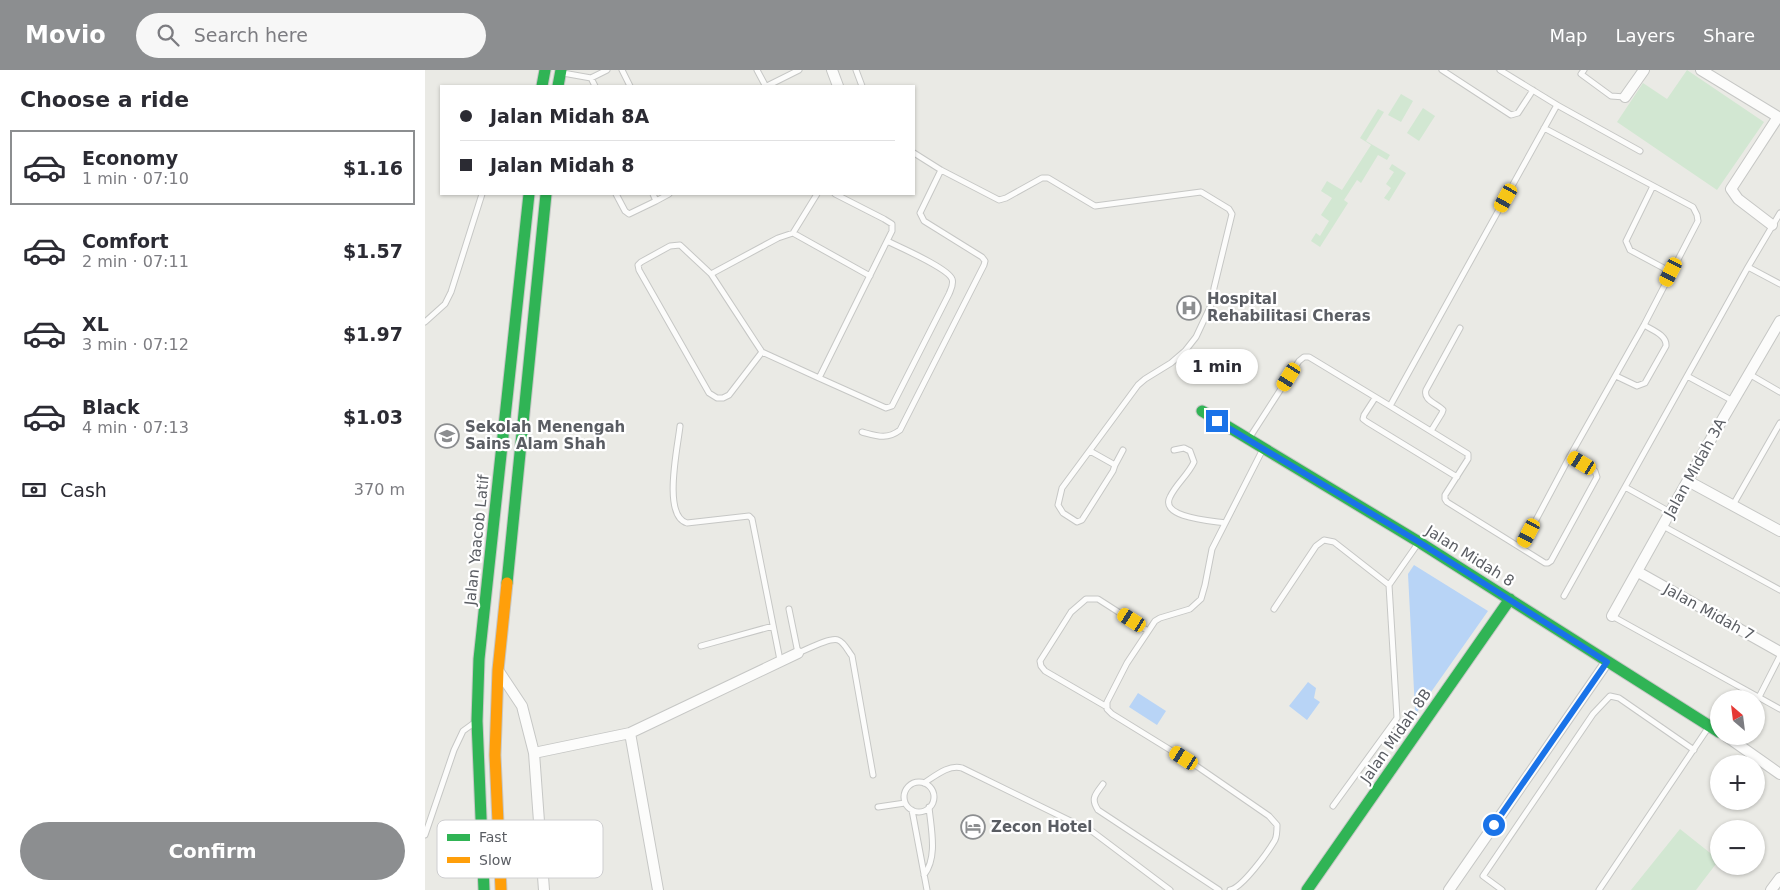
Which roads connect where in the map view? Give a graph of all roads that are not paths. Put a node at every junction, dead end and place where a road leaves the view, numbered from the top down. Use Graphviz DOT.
graph roads {
  1 [pos="545,70"];
  2 [pos="607,70"];
  3 [pos="621,70"];
  4 [pos="757,70"];
  5 [pos="799,70"];
  6 [pos="832,70"];
  7 [pos="856,70"];
  8 [pos="1442,70"];
  9 [pos="1500,70"];
  10 [pos="1584,70"];
  11 [pos="1644,70"];
  12 [pos="560,71"];
  13 [pos="1707,72"];
  14 [pos="591,78"];
  15 [pos="542,85"];
  16 [pos="558,85"];
  17 [pos="594,85"];
  18 [pos="630,85"];
  19 [pos="766,85"];
  20 [pos="769,85"];
  21 [pos="838,85"];
  22 [pos="863,85"];
  23 [pos="1533,90"];
  24 [pos="1625,97"];
  25 [pos="1557,105"];
  26 [pos="1779,118"];
  27 [pos="1544,128"];
  28 [pos="1639,151"];
  29 [pos="915,155"];
  30 [pos="941,170"];
  31 [pos="1653,186"];
  32 [pos="482,195"];
  33 [pos="529,195"];
  34 [pos="545,195"];
  35 [pos="617,195"];
  36 [pos="654,195"];
  37 [pos="667,195"];
  38 [pos="816,195"];
  39 [pos="837,195"];
  40 [pos="657,201"];
  41 [pos="1780,213"];
  42 [pos="1772,225"];
  43 [pos="793,233"];
  44 [pos="887,241"];
  45 [pos="1748,267"];
  46 [pos="1671,272"];
  47 [pos="711,274"];
  48 [pos="870,276"];
  49 [pos="1780,284"];
  50 [pos="1780,321"];
  51 [pos="425,322"];
  52 [pos="1644,325"];
  53 [pos="1460,328"];
  54 [pos="762,352"];
  55 [pos="1749,374"];
  56 [pos="1616,376"];
  57 [pos="1687,376"];
  58 [pos="819,378"];
  59 [pos="1780,392"];
  60 [pos="1375,398"];
  61 [pos="1733,401"];
  62 [pos="1390,406"];
  63 [pos="1202,411"];
  64 [pos="1780,423"];
  65 [pos="681,426"];
  66 [pos="1431,431"];
  67 [pos="862,432"];
  68 [pos="1249,440"];
  69 [pos="1264,448"];
  70 [pos="1123,450"];
  71 [pos="1174,450"];
  72 [pos="1089,451"];
  73 [pos="1569,456"];
  74 [pos="1115,466"];
  75 [pos="1457,477"];
  76 [pos="1688,480"];
  77 [pos="1625,488"];
  78 [pos="1733,505"];
  79 [pos="1671,512"];
  80 [pos="1225,523"];
  81 [pos="1663,526"];
  82 [pos="1779,529"];
  83 [pos="1419,542"];
  84 [pos="1521,548"];
  85 [pos="1638,572"];
  86 [pos="1389,586"];
  87 [pos="1780,590"];
  88 [pos="1564,596"];
  89 [pos="1510,599"];
  90 [pos="789,609"];
  91 [pos="1274,609"];
  92 [pos="1612,616"];
  93 [pos="773,626"];
  94 [pos="1149,630"];
  95 [pos="701,646"];
  96 [pos="1780,652"];
  97 [pos="798,653"];
  98 [pos="1780,656"];
  99 [pos="780,660"];
  100 [pos="1607,662"];
  101 [pos="498,670"];
  102 [pos="1746,690"];
  103 [pos="1763,690"];
  104 [pos="1765,700"];
  105 [pos="1107,707"];
  106 [pos="1780,709"];
  107 [pos="477,721"];
  108 [pos="1710,726"];
  109 [pos="1710,732"];
  110 [pos="630,734"];
  111 [pos="1739,745"];
  112 [pos="1694,750"];
  113 [pos="534,753"];
  114 [pos="1780,774"];
  115 [pos="873,775"];
  116 [pos="924,783"];
  117 [pos="1103,784"];
  118 [pos="905,803"];
  119 [pos="1333,806"];
  120 [pos="878,807"];
  121 [pos="929,807"];
  122 [pos="912,810"];
  123 [pos="481,820"];
  124 [pos="498,820"];
  125 [pos="539,820"];
  126 [pos="425,835"];
  127 [pos="924,875"];
  128 [pos="1780,878"];
  129 [pos="658,890"];
  130 [pos="927,890"];
  131 [pos="1170,890"];
  132 [pos="1219,890"];
  133 [pos="1230,890"];
  134 [pos="1307,890"];
  135 [pos="1449,890"];
  136 [pos="1501,890"];
  137 [pos="1599,890"];
  138 [pos="1771,890"];
  1 -- 15 [label="main road"];
  2 -- 14 [label="lane"];
  3 -- 18 [label="lane"];
  4 -- 19 [label="lane"];
  5 -- 20 [label="lane"];
  6 -- 21 [label="street"];
  7 -- 22 [label="lane"];
  8 -- 23 [label="lane"];
  9 -- 23 [label="lane"];
  10 -- 24 [label="lane"];
  11 -- 24 [label="street"];
  12 -- 14 [label="lane"];
  12 -- 16 [label="main road"];
  13 -- 26 [label="street"];
  14 -- 17 [label="lane"];
  23 -- 25 [label="lane"];
  25 -- 27 [label="lane"];
  25 -- 28 [label="lane"];
  26 -- 42 [label="street"];
  27 -- 31 [label="lane"];
  27 -- 62 [label="lane"];
  29 -- 30 [label="lane"];
  30 -- 67 [label="lane"];
  30 -- 72 [label="lane"];
  31 -- 46 [label="lane"];
  31 -- 46 [label="lane"];
  32 -- 51 [label="lane"];
  33 -- 107 [label="main road, Jalan Yaacob Latif"];
  34 -- 101 [label="main road"];
  35 -- 40 [label="lane"];
  36 -- 40 [label="lane"];
  37 -- 40 [label="lane"];
  38 -- 43 [label="lane"];
  39 -- 44 [label="lane"];
  41 -- 42 [label="lane"];
  42 -- 45 [label="lane"];
  43 -- 47 [label="lane"];
  43 -- 48 [label="lane"];
  44 -- 48 [label="lane"];
  44 -- 58 [label="lane"];
  45 -- 49 [label="lane"];
  45 -- 57 [label="lane"];
  46 -- 52 [label="lane"];
  47 -- 54 [label="lane"];
  47 -- 54 [label="lane"];
  48 -- 58 [label="lane"];
  50 -- 55 [label="street, Jalan Midah 3A"];
  52 -- 56 [label="lane"];
  52 -- 56 [label="lane"];
  53 -- 66 [label="lane"];
  54 -- 58 [label="lane"];
  55 -- 59 [label="lane"];
  55 -- 61 [label="street, Jalan Midah 3A"];
  56 -- 73 [label="lane"];
  57 -- 61 [label="lane"];
  57 -- 77 [label="lane"];
  60 -- 62 [label="lane"];
  60 -- 68 [label="lane"];
  60 -- 75 [label="lane"];
  61 -- 76 [label="street, Jalan Midah 3A"];
  62 -- 66 [label="lane"];
  63 -- 68 [label="main road, Jalan Midah 8"];
  64 -- 78 [label="lane"];
  65 -- 93 [label="lane"];
  66 -- 75 [label="lane"];
  68 -- 69 [label="main road, Jalan Midah 8"];
  69 -- 80 [label="lane"];
  69 -- 83 [label="main road, Jalan Midah 8"];
  70 -- 74 [label="lane"];
  71 -- 80 [label="lane"];
  72 -- 74 [label="lane"];
  72 -- 74 [label="lane"];
  73 -- 84 [label="lane"];
  73 -- 84 [label="lane"];
  75 -- 84 [label="lane"];
  76 -- 78 [label="street"];
  76 -- 79 [label="street, Jalan Midah 3A"];
  77 -- 79 [label="lane"];
  77 -- 88 [label="lane"];
  78 -- 82 [label="street"];
  79 -- 81 [label="street, Jalan Midah 3A"];
  80 -- 94 [label="lane"];
  81 -- 85 [label="street, Jalan Midah 3A"];
  81 -- 87 [label="lane"];
  83 -- 86 [label="lane"];
  83 -- 89 [label="main road, Jalan Midah 8"];
  85 -- 92 [label="street, Jalan Midah 3A"];
  85 -- 96 [label="street, Jalan Midah 7"];
  86 -- 91 [label="lane"];
  86 -- 119 [label="lane"];
  89 -- 100 [label="main road, Jalan Midah 8"];
  89 -- 134 [label="main road, Jalan Midah 8B"];
  90 -- 97 [label="lane"];
  92 -- 102 [label="lane"];
  93 -- 95 [label="lane"];
  93 -- 99 [label="lane"];
  94 -- 105 [label="lane"];
  94 -- 105 [label="lane"];
  97 -- 99 [label="street"];
  97 -- 115 [label="lane"];
  98 -- 103 [label="lane"];
  99 -- 110 [label="street"];
  100 -- 108 [label="main road, Jalan Midah 8"];
  100 -- 135 [label="street"];
  101 -- 113 [label="street"];
  101 -- 124 [label="main road"];
  104 -- 106 [label="lane"];
  105 -- 133 [label="lane"];
  107 -- 123 [label="main road, Jalan Yaacob Latif"];
  107 -- 126 [label="lane"];
  109 -- 112 [label="lane"];
  110 -- 113 [label="street"];
  110 -- 129 [label="street"];
  111 -- 114 [label="street"];
  112 -- 136 [label="lane"];
  112 -- 137 [label="lane"];
  113 -- 125 [label="street"];
  116 -- 118 [label="lane"];
  116 -- 121 [label="lane"];
  116 -- 131 [label="lane"];
  117 -- 132 [label="lane"];
  118 -- 120 [label="lane"];
  118 -- 122 [label="lane"];
  121 -- 122 [label="lane"];
  121 -- 127 [label="lane"];
  122 -- 127 [label="lane"];
  127 -- 130 [label="lane"];
  128 -- 138 [label="street"];
}
